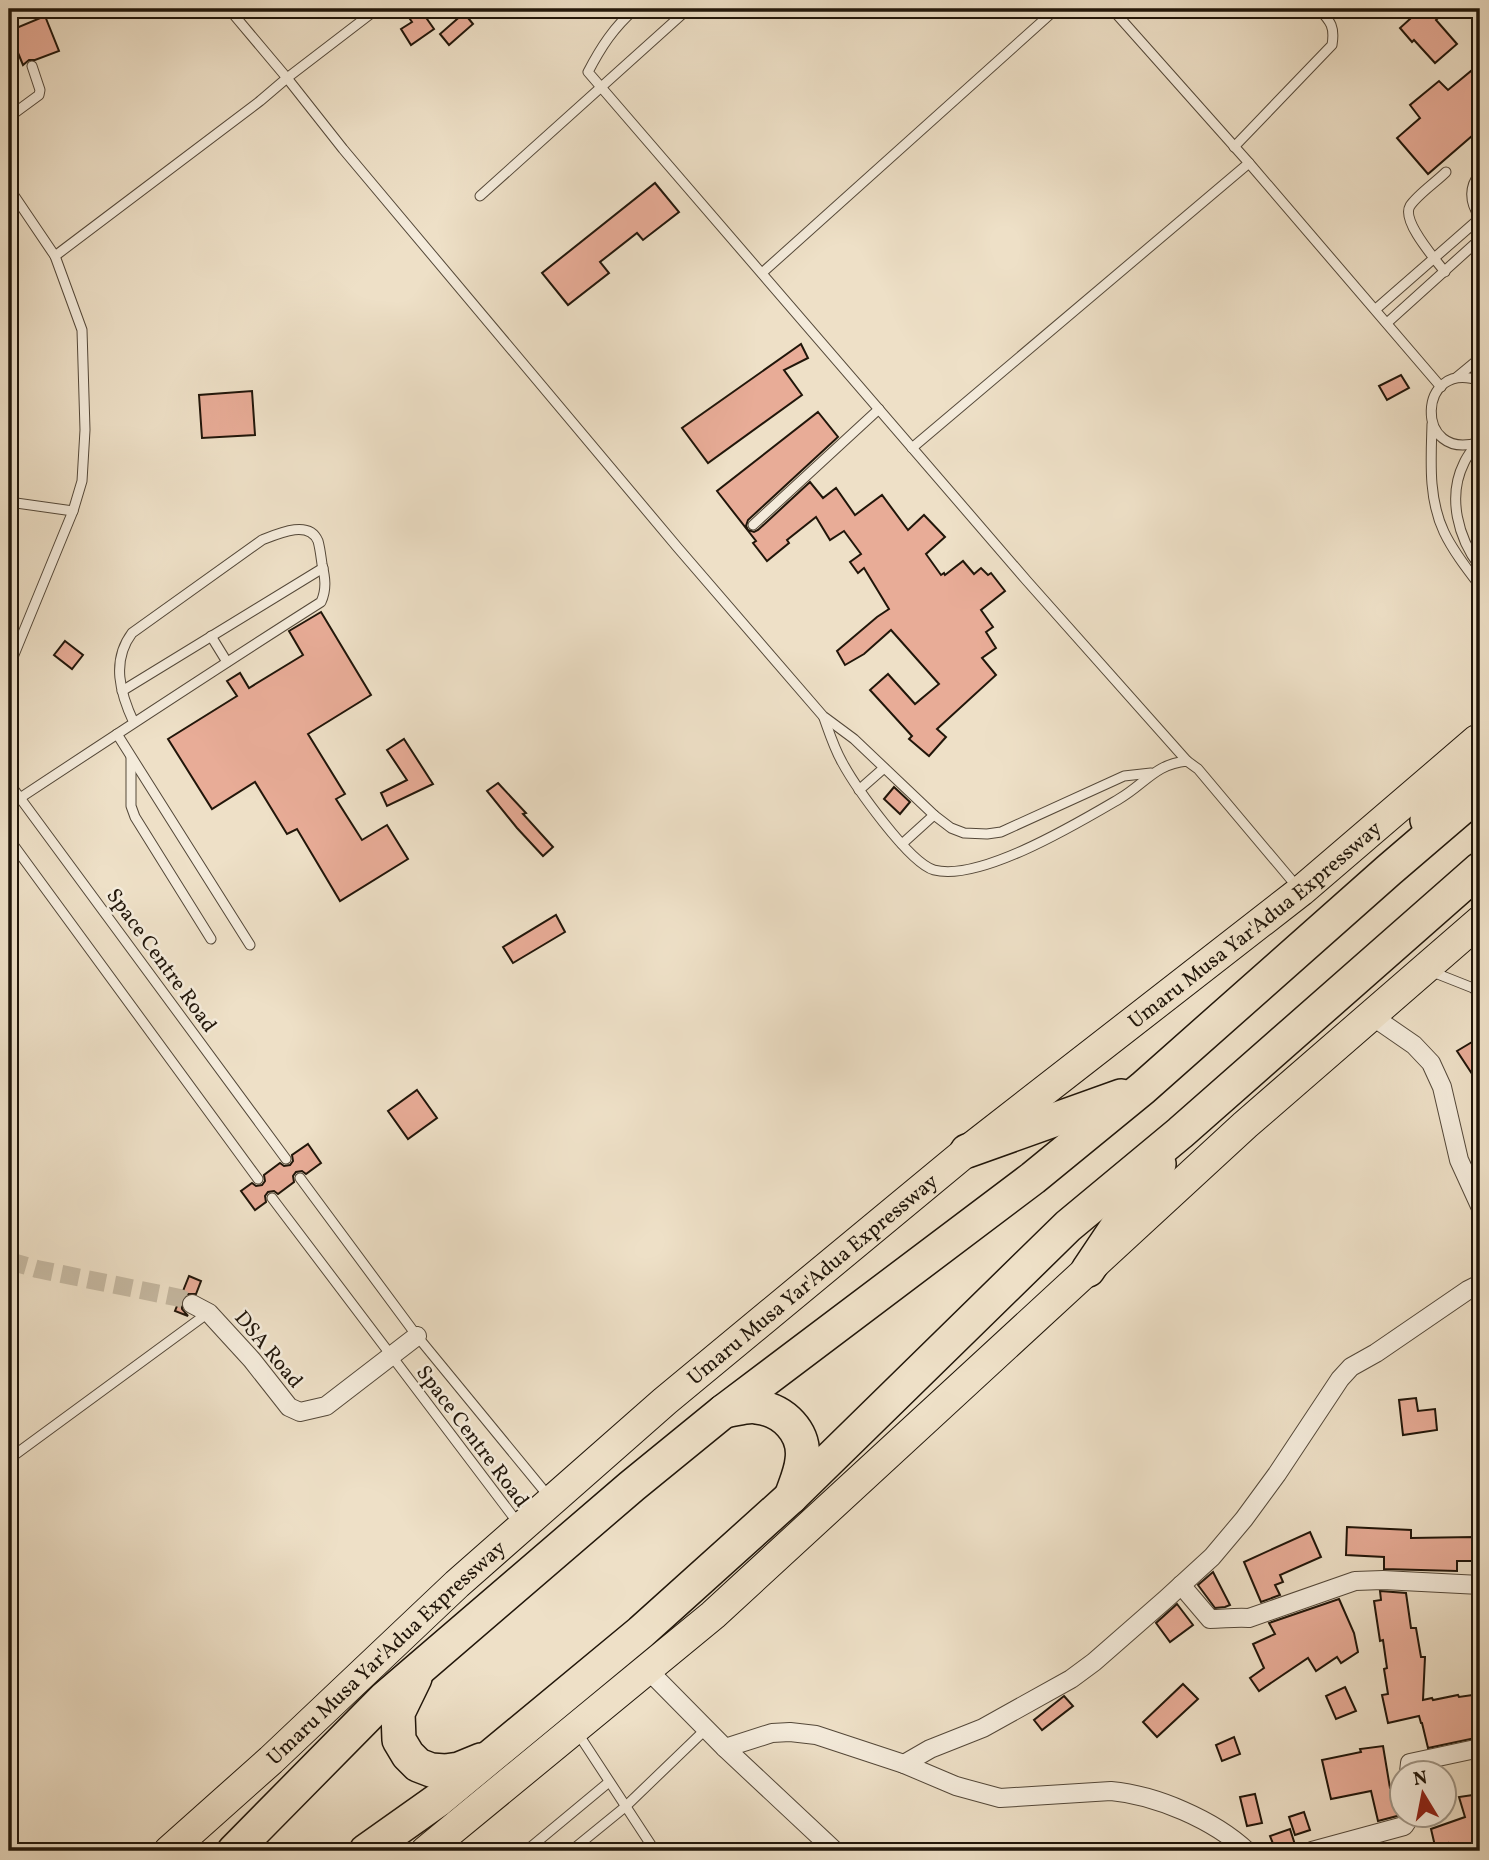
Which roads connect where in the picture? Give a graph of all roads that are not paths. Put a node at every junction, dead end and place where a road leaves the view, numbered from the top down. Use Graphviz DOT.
graph roads {
  1 [pos="229,9"];
  2 [pos="377,9"];
  3 [pos="635,9"];
  4 [pos="688,9"];
  5 [pos="1056,9"];
  6 [pos="1112,9"];
  7 [pos="1319,9"];
  8 [pos="32,66"];
  9 [pos="287,78"];
  10 [pos="602,86"];
  11 [pos="9,117"];
  12 [pos="1234,147"];
  13 [pos="1249,163"];
  14 [pos="1446,172"];
  15 [pos="1480,173"];
  16 [pos="9,188"];
  17 [pos="480,197"];
  18 [pos="1480,218"];
  19 [pos="1480,239"];
  20 [pos="55,256"];
  21 [pos="1434,258"];
  22 [pos="1445,272"];
  23 [pos="762,273"];
  24 [pos="1376,309"];
  25 [pos="1387,323"];
  26 [pos="1480,358"];
  27 [pos="1456,378"];
  28 [pos="1480,380"];
  29 [pos="1441,387"];
  30 [pos="879,409"];
  31 [pos="1432,424"];
  32 [pos="1478,443"];
  33 [pos="912,448"];
  34 [pos="9,502"];
  35 [pos="73,511"];
  36 [pos="753,525"];
  37 [pos="1480,567"];
  38 [pos="323,568"];
  39 [pos="1480,586"];
  40 [pos="211,636"];
  41 [pos="226,662"];
  42 [pos="9,667"];
  43 [pos="122,691"];
  44 [pos="823,716"];
  45 [pos="134,723"];
  46 [pos="117,734"];
  47 [pos="1480,737"];
  48 [pos="1480,749"];
  49 [pos="131,757"];
  50 [pos="1187,761"];
  51 [pos="884,768"];
  52 [pos="1151,773"];
  53 [pos="9,783"];
  54 [pos="859,790"];
  55 [pos="1480,792"];
  56 [pos="20,798"];
  57 [pos="934,815"];
  58 [pos="9,839"];
  59 [pos="902,844"];
  60 [pos="1480,869"];
  61 [pos="1389,870"];
  62 [pos="1480,888"];
  63 [pos="1301,891"];
  64 [pos="1480,921"];
  65 [pos="1420,922"];
  66 [pos="211,939"];
  67 [pos="250,945"];
  68 [pos="1425,969"];
  69 [pos="1480,994"];
  70 [pos="1371,1016"];
  71 [pos="1143,1088"];
  72 [pos="1180,1133"];
  73 [pos="967,1151"];
  74 [pos="286,1159"];
  75 [pos="300,1178"];
  76 [pos="258,1179"];
  77 [pos="272,1198"];
  78 [pos="1480,1206"];
  79 [pos="1088,1270"];
  80 [pos="1480,1284"];
  81 [pos="192,1304"];
  82 [pos="209,1313"];
  83 [pos="417,1336"];
  84 [pos="391,1356"];
  85 [pos="724,1411"];
  86 [pos="9,1459"];
  87 [pos="791,1497"];
  88 [pos="551,1500"];
  89 [pos="520,1527"];
  90 [pos="1480,1584"];
  91 [pos="1181,1585"];
  92 [pos="646,1669"];
  93 [pos="419,1670"];
  94 [pos="575,1728"];
  95 [pos="706,1729"];
  96 [pos="725,1748"];
  97 [pos="1480,1748"];
  98 [pos="495,1754"];
  99 [pos="1433,1758"];
  100 [pos="904,1764"];
  101 [pos="609,1782"];
  102 [pos="625,1807"];
  103 [pos="1397,1828"];
  104 [pos="169,1851"];
  105 [pos="234,1851"];
  106 [pos="366,1851"];
  107 [pos="426,1851"];
  108 [pos="526,1851"];
  109 [pos="571,1851"];
  110 [pos="655,1851"];
  111 [pos="835,1851"];
  112 [pos="1247,1851"];
  113 [pos="1312,1851"];
  1 -- 9 [label="lane"];
  2 -- 9 [label="lane"];
  3 -- 10 [label="lane"];
  4 -- 10 [label="lane"];
  5 -- 23 [label="lane"];
  6 -- 12 [label="lane"];
  7 -- 12 [label="lane"];
  8 -- 11 [label="lane"];
  9 -- 20 [label="lane"];
  9 -- 44 [label="lane"];
  10 -- 17 [label="lane"];
  10 -- 23 [label="lane"];
  12 -- 13 [label="lane"];
  13 -- 24 [label="lane"];
  13 -- 33 [label="lane"];
  14 -- 21 [label="lane"];
  15 -- 18 [label="lane"];
  16 -- 20 [label="lane"];
  18 -- 21 [label="lane"];
  19 -- 22 [label="lane"];
  20 -- 35 [label="lane"];
  21 -- 22 [label="lane"];
  21 -- 24 [label="lane"];
  22 -- 25 [label="lane"];
  23 -- 30 [label="lane"];
  24 -- 25 [label="lane"];
  25 -- 29 [label="lane"];
  26 -- 27 [label="lane"];
  27 -- 28 [label="lane"];
  27 -- 29 [label="lane"];
  29 -- 31 [label="lane"];
  30 -- 33 [label="lane"];
  30 -- 36 [label="lane"];
  31 -- 32 [label="lane"];
  31 -- 39 [label="lane"];
  32 -- 37 [label="lane"];
  33 -- 50 [label="lane"];
  34 -- 35 [label="lane"];
  35 -- 42 [label="lane"];
  38 -- 40 [label="lane"];
  38 -- 41 [label="lane"];
  38 -- 43 [label="lane"];
  40 -- 41 [label="lane"];
  40 -- 43 [label="lane"];
  41 -- 45 [label="lane"];
  43 -- 45 [label="lane"];
  44 -- 51 [label="lane"];
  44 -- 54 [label="lane"];
  45 -- 46 [label="lane"];
  46 -- 49 [label="lane"];
  46 -- 56 [label="lane"];
  47 -- 63 [label="highway, Umaru Musa Yar'Adua Expressway"];
  48 -- 61 [label="highway"];
  49 -- 66 [label="lane"];
  49 -- 67 [label="lane"];
  50 -- 52 [label="lane"];
  50 -- 63 [label="lane"];
  51 -- 54 [label="lane"];
  51 -- 57 [label="lane"];
  52 -- 57 [label="lane"];
  52 -- 59 [label="lane"];
  53 -- 56 [label="lane, Space Centre Road"];
  54 -- 59 [label="lane"];
  55 -- 61 [label="highway, Umaru Musa Yar'Adua Expressway"];
  56 -- 74 [label="lane, Space Centre Road"];
  57 -- 59 [label="lane"];
  58 -- 76 [label="lane"];
  60 -- 65 [label="highway"];
  61 -- 71 [label="highway, Umaru Musa Yar'Adua Expressway"];
  62 -- 65 [label="highway"];
  63 -- 73 [label="highway, Umaru Musa Yar'Adua Expressway"];
  64 -- 68 [label="highway"];
  65 -- 72 [label="highway"];
  68 -- 69 [label="lane"];
  68 -- 70 [label="highway"];
  70 -- 78 [label="street"];
  70 -- 79 [label="highway"];
  71 -- 73 [label="highway"];
  71 -- 85 [label="highway, Umaru Musa Yar'Adua Expressway"];
  72 -- 79 [label="highway"];
  72 -- 87 [label="highway"];
  73 -- 88 [label="highway, Umaru Musa Yar'Adua Expressway"];
  75 -- 83 [label="lane, Space Centre Road"];
  77 -- 84 [label="lane, Space Centre Road"];
  79 -- 92 [label="highway"];
  80 -- 91 [label="street"];
  81 -- 82 [label="street, DSA Road"];
  82 -- 84 [label="street, DSA Road"];
  82 -- 86 [label="lane"];
  83 -- 84 [label="street, DSA Road"];
  83 -- 88 [label="lane, Space Centre Road"];
  84 -- 89 [label="lane, Space Centre Road"];
  85 -- 87 [label="highway"];
  85 -- 93 [label="highway, Umaru Musa Yar'Adua Expressway"];
  87 -- 98 [label="highway"];
  88 -- 89 [label="highway, Umaru Musa Yar'Adua Expressway"];
  89 -- 104 [label="highway, Umaru Musa Yar'Adua Expressway"];
  90 -- 91 [label="street"];
  91 -- 100 [label="street"];
  92 -- 94 [label="highway"];
  92 -- 95 [label="street"];
  93 -- 98 [label="highway"];
  93 -- 105 [label="highway, Umaru Musa Yar'Adua Expressway"];
  94 -- 101 [label="lane"];
  94 -- 107 [label="highway"];
  95 -- 96 [label="street"];
  95 -- 102 [label="lane"];
  96 -- 100 [label="street"];
  96 -- 111 [label="street"];
  97 -- 99 [label="street"];
  98 -- 106 [label="highway"];
  100 -- 112 [label="street"];
  101 -- 102 [label="lane"];
  101 -- 108 [label="lane"];
  102 -- 109 [label="lane"];
  102 -- 110 [label="lane"];
  103 -- 113 [label="street"];
}
